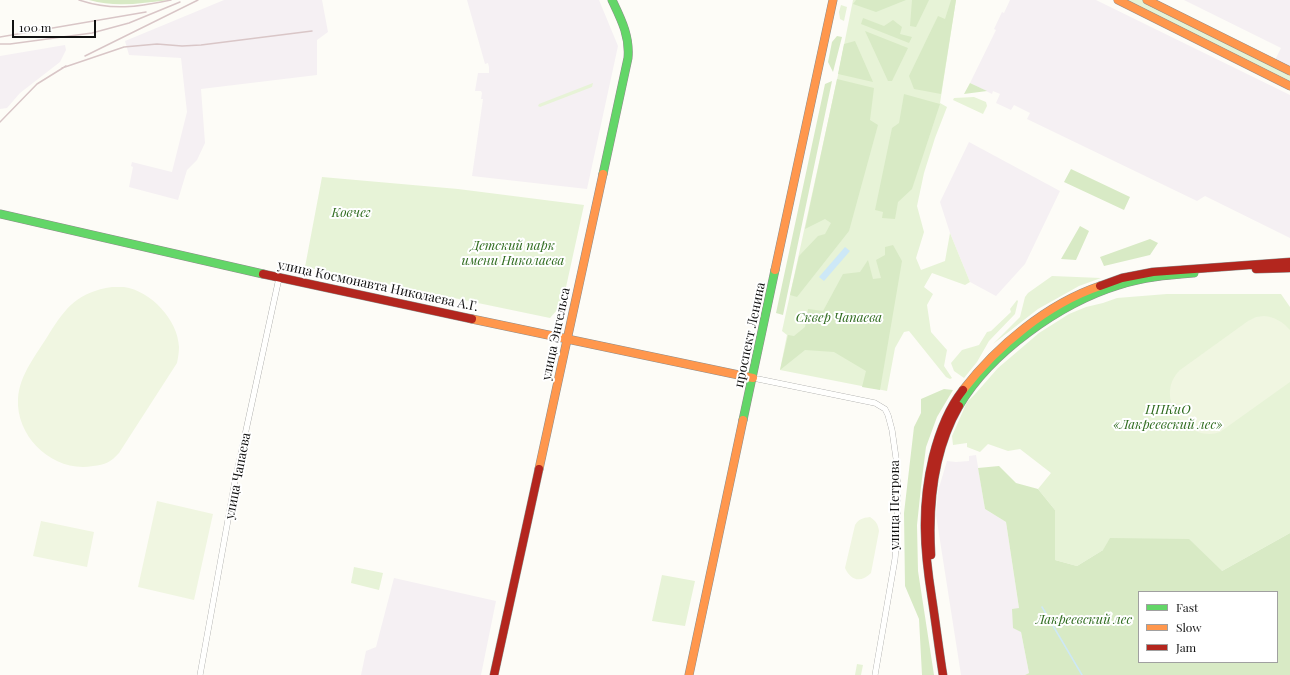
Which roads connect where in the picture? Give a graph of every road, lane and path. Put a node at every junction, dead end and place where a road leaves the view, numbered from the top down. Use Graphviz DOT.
graph roads {
  1 [pos="612,0"];
  2 [pos="834,0"];
  3 [pos="839,0"];
  4 [pos="1118,0"];
  5 [pos="1147,0"];
  6 [pos="1290,71"];
  7 [pos="1290,86"];
  8 [pos="0,214"];
  9 [pos="1290,262"];
  10 [pos="1270,266"];
  11 [pos="1290,268"];
  12 [pos="279,278"];
  13 [pos="567,338"];
  14 [pos="755,378"];
  15 [pos="814,391"];
  16 [pos="200,675"];
  17 [pos="494,675"];
  18 [pos="689,675"];
  19 [pos="695,675"];
  20 [pos="875,675"];
  21 [pos="943,675"];
  22 [pos="948,675"];
  1 -- 13 [label="main road, улица Энгельса"];
  2 -- 14 [label="main road, проспект Ленина"];
  3 -- 14 [label="main road, проспект Ленина"];
  4 -- 7 [label="main road"];
  5 -- 6 [label="main road"];
  8 -- 12 [label="main road, улица Космонавта Николаева А.Г."];
  9 -- 10 [label="main road"];
  10 -- 11 [label="main road"];
  10 -- 21 [label="main road"];
  10 -- 22 [label="main road"];
  12 -- 13 [label="main road, улица Космонавта Николаева А.Г."];
  12 -- 16 [label="street, улица Чапаева"];
  13 -- 14 [label="main road, улица Космонавта Николаева А.Г."];
  13 -- 17 [label="main road, улица Энгельса"];
  14 -- 15 [label="street, улица Космонавта Николаева А.Г."];
  14 -- 18 [label="main road, проспект Ленина"];
  14 -- 19 [label="main road, проспект Ленина"];
  15 -- 20 [label="street, улица Петрова"];
}
